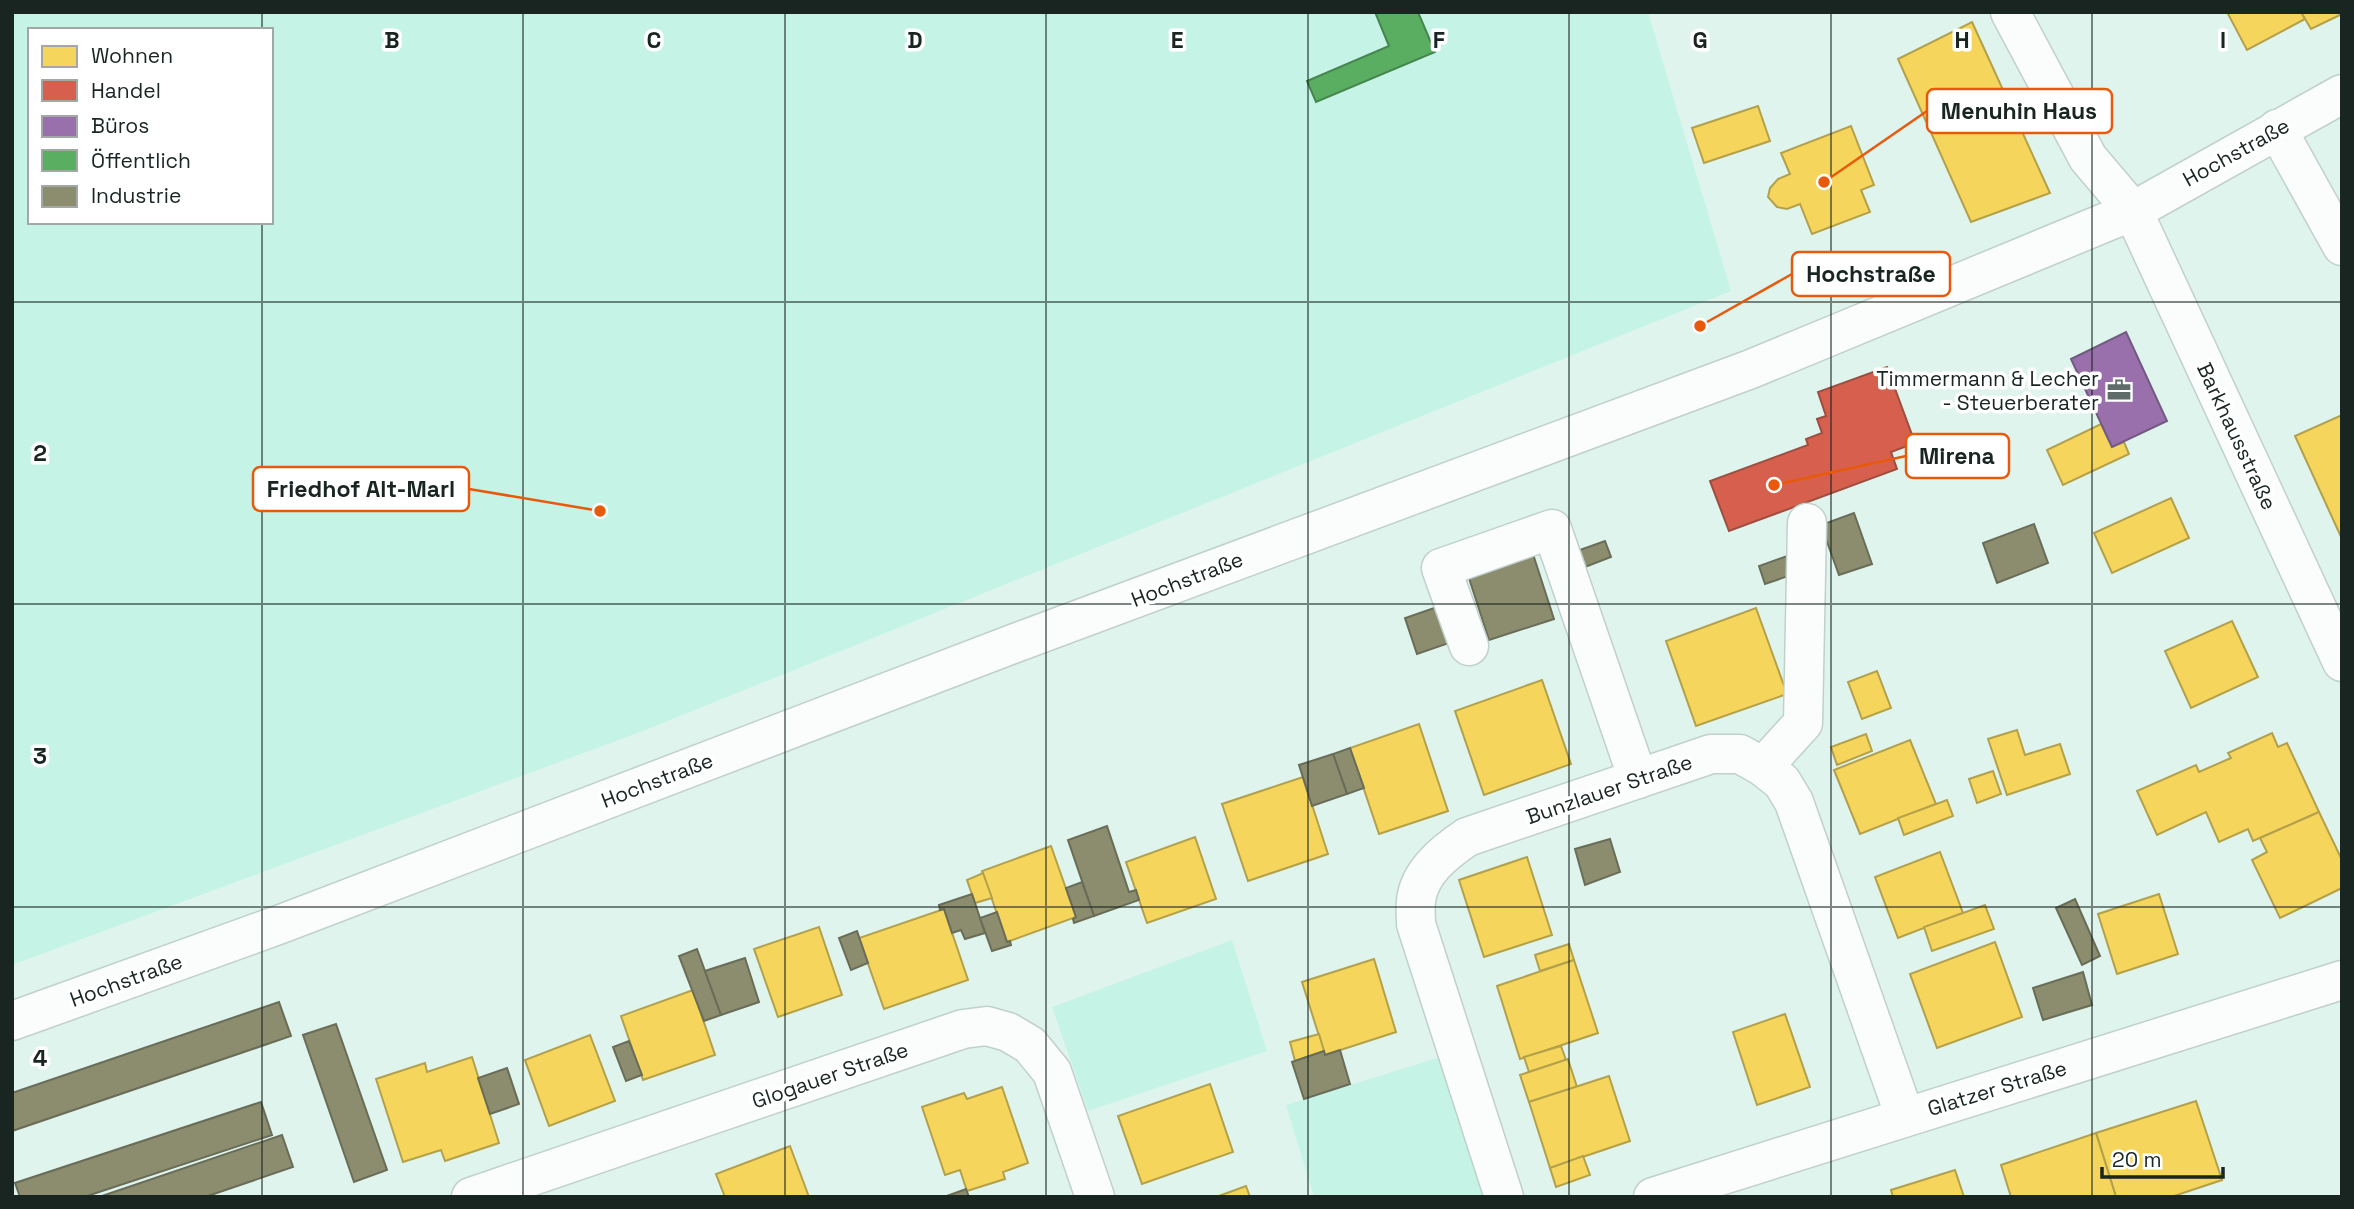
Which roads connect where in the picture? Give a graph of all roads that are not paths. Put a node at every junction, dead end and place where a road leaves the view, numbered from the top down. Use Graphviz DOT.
graph roads {
  1 [pos="2010,12"];
  2 [pos="2342,94"];
  3 [pos="2277,129"];
  4 [pos="2133,211"];
  5 [pos="2342,246"];
  6 [pos="1807,523"];
  7 [pos="1469,646"];
  8 [pos="2342,662"];
  9 [pos="1763,767"];
  10 [pos="1638,779"];
  11 [pos="2342,980"];
  12 [pos="12,1021"];
  13 [pos="1906,1117"];
  14 [pos="471,1197"];
  15 [pos="1095,1197"];
  16 [pos="1504,1197"];
  17 [pos="1653,1197"];
  1 -- 4 [label="main road, Barkhausstraße"];
  2 -- 3 [label="main road, Hochstraße"];
  3 -- 4 [label="main road, Hochstraße"];
  3 -- 5 [label="main road"];
  4 -- 8 [label="main road, Barkhausstraße"];
  4 -- 12 [label="main road, Hochstraße"];
  6 -- 9 [label="main road"];
  7 -- 10 [label="main road"];
  9 -- 10 [label="main road, Bunzlauer Straße"];
  9 -- 13 [label="main road, Bunzlauer Straße"];
  10 -- 16 [label="main road, Bunzlauer Straße"];
  11 -- 13 [label="main road, Glatzer Straße"];
  13 -- 17 [label="main road, Glatzer Straße"];
  14 -- 15 [label="main road, Glogauer Straße"];
}
